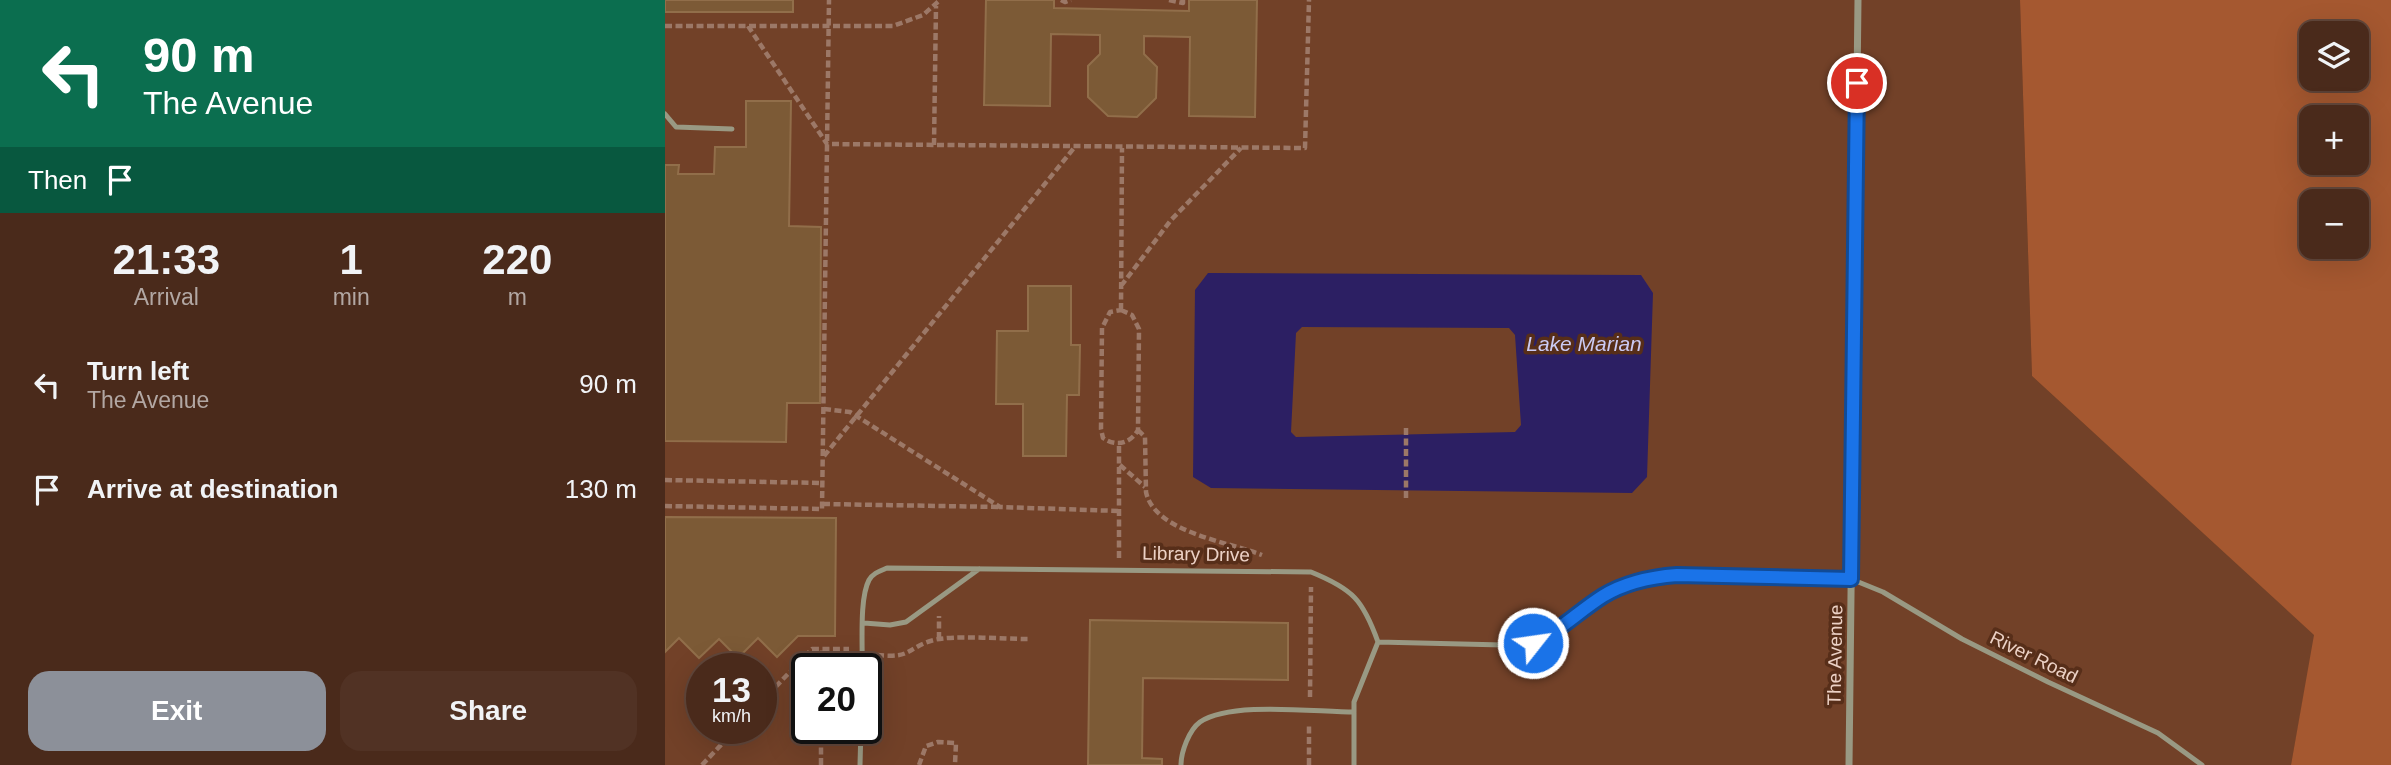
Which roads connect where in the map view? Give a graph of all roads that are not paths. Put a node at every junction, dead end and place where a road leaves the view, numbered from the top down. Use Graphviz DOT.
graph roads {
  1 [pos="1858,0"];
  2 [pos="665,114"];
  3 [pos="732,129"];
  4 [pos="979,569"];
  5 [pos="1851,579"];
  6 [pos="864,623"];
  7 [pos="1378,642"];
  8 [pos="863,653"];
  9 [pos="1354,712"];
  10 [pos="861,744"];
  11 [pos="860,765"];
  12 [pos="1181,765"];
  13 [pos="1355,765"];
  14 [pos="1849,765"];
  15 [pos="2201,765"];
  1 -- 5 [label="street, The Avenue"];
  2 -- 3 [label="lane"];
  4 -- 6 [label="lane"];
  4 -- 6 [label="lane, Library Drive"];
  4 -- 7 [label="lane, Library Drive"];
  5 -- 7 [label="lane"];
  5 -- 14 [label="street, The Avenue"];
  5 -- 15 [label="lane, River Road"];
  6 -- 8 [label="lane, Library Drive"];
  7 -- 9 [label="lane"];
  9 -- 12 [label="lane"];
  9 -- 13 [label="lane"];
  10 -- 11 [label="lane"];
}
